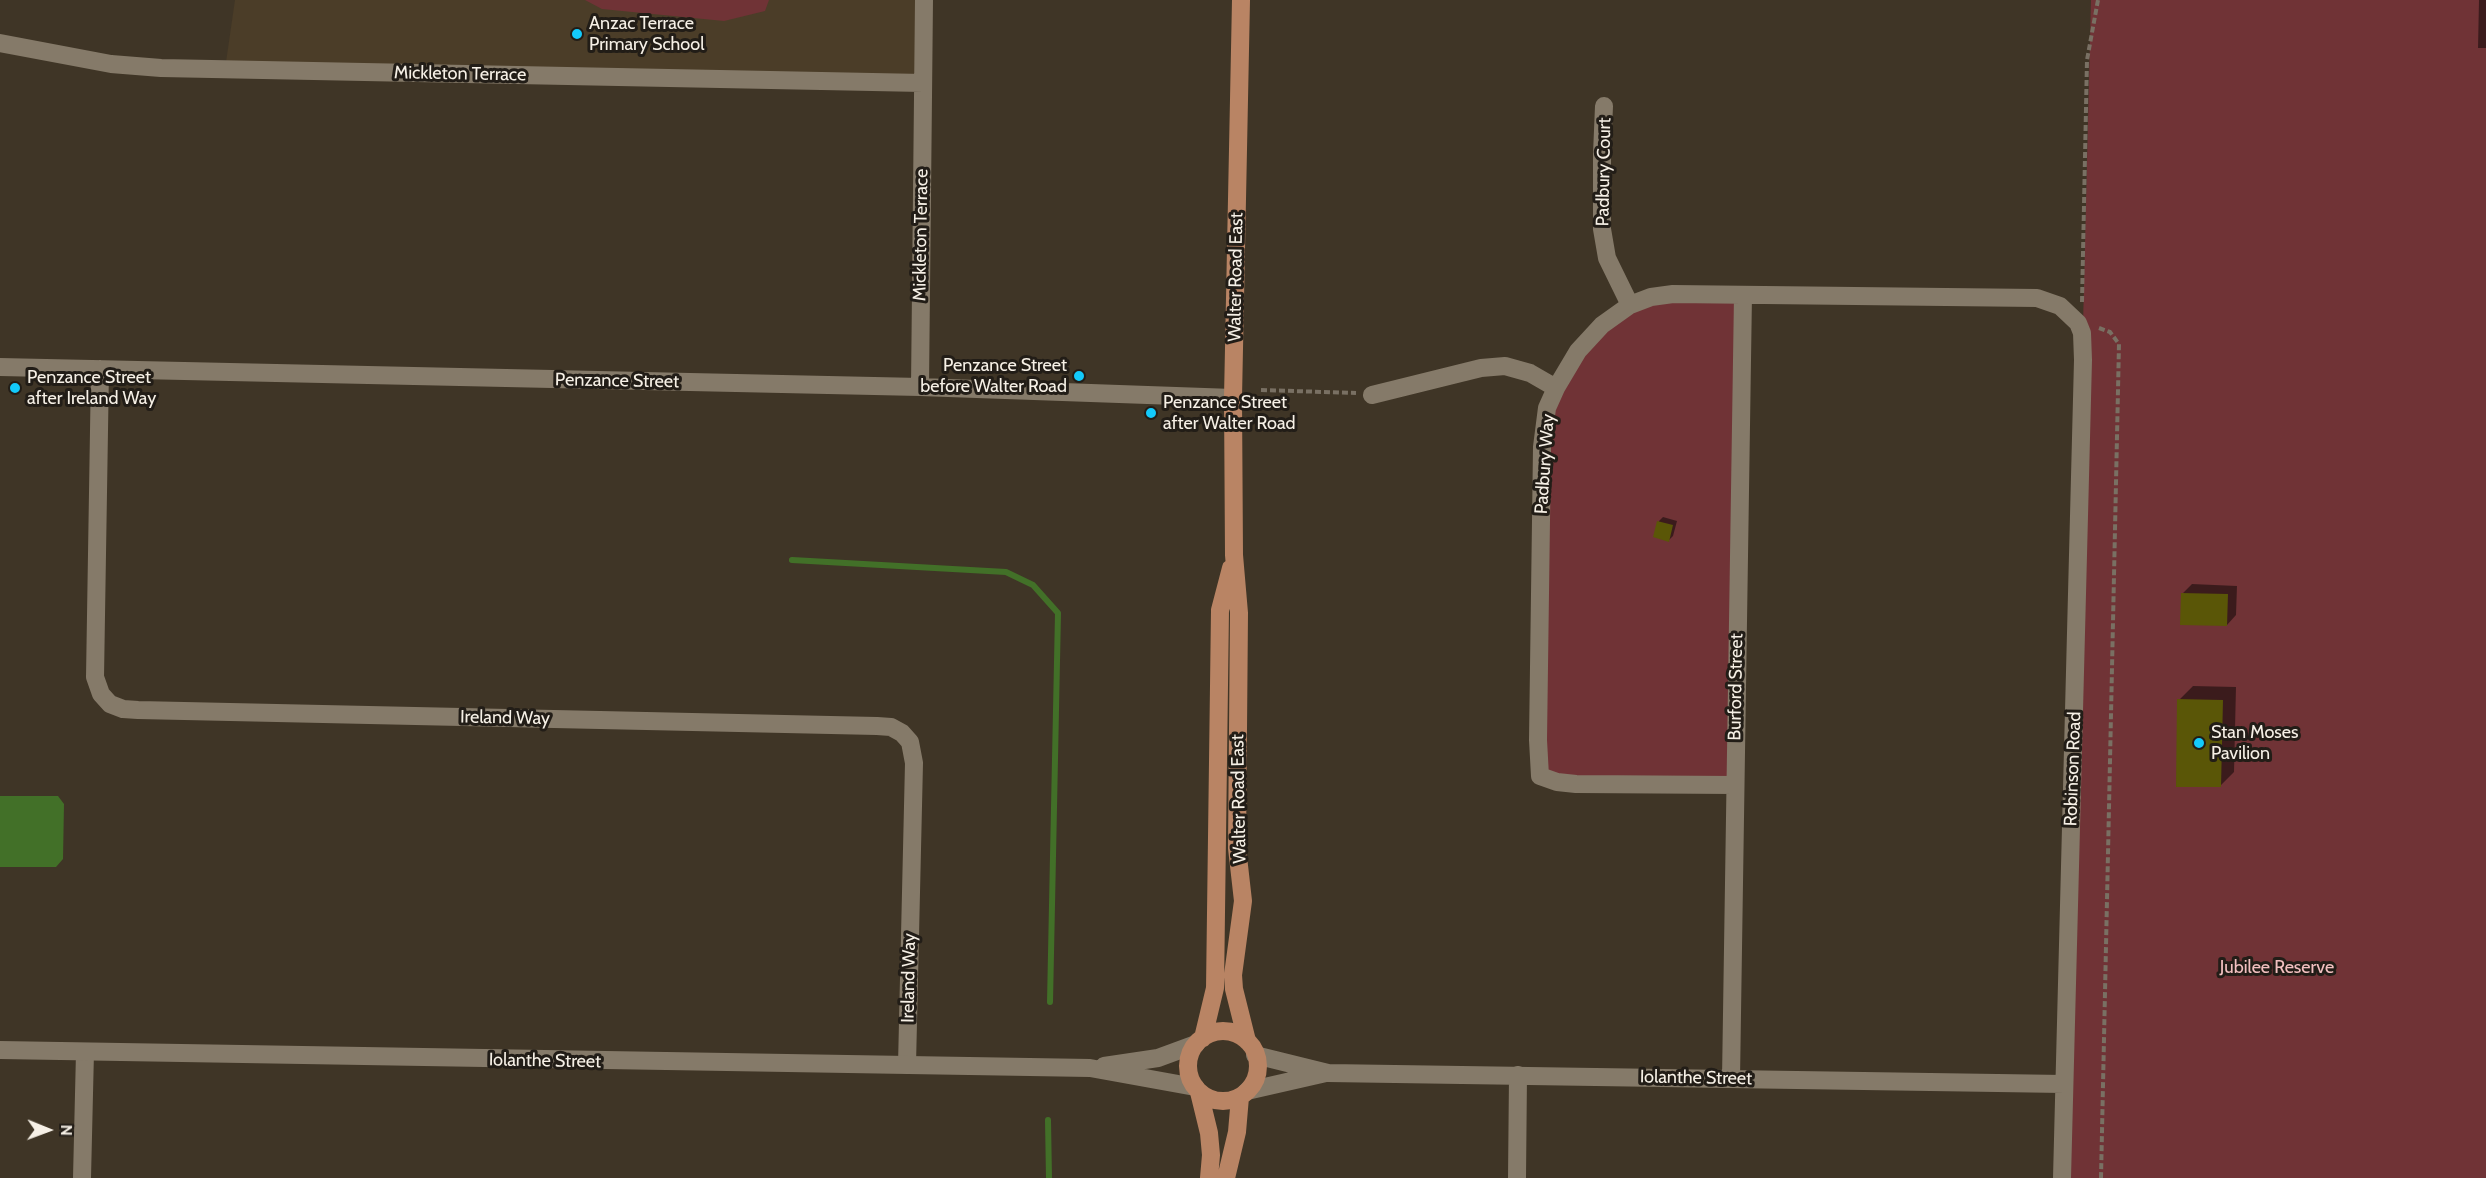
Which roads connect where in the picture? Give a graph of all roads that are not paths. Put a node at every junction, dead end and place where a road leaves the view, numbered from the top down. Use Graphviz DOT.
graph roads {
  1 [pos="924,0"];
  2 [pos="1241,0"];
  3 [pos="0,43"];
  4 [pos="923,83"];
  5 [pos="1605,106"];
  6 [pos="1743,295"];
  7 [pos="1630,305"];
  8 [pos="2083,360"];
  9 [pos="0,367"];
  10 [pos="100,369"];
  11 [pos="920,387"];
  12 [pos="1556,388"];
  13 [pos="1372,395"];
  14 [pos="1233,398"];
  15 [pos="1234,555"];
  16 [pos="1735,784"];
  17 [pos="1200,1041"];
  18 [pos="1251,1048"];
  19 [pos="0,1050"];
  20 [pos="85,1052"];
  21 [pos="907,1065"];
  22 [pos="1090,1068"];
  23 [pos="1328,1073"];
  24 [pos="1518,1075"];
  25 [pos="1731,1078"];
  26 [pos="2064,1083"];
  27 [pos="1197,1090"];
  28 [pos="1244,1094"];
  29 [pos="82,1178"];
  30 [pos="1209,1178"];
  31 [pos="1226,1178"];
  32 [pos="1517,1178"];
  33 [pos="2062,1178"];
  1 -- 4 [label="street, Mickleton Terrace"];
  2 -- 14 [label="main road, Walter Road East"];
  3 -- 4 [label="street, Mickleton Terrace"];
  4 -- 11 [label="street, Mickleton Terrace"];
  5 -- 7 [label="street, Padbury Court"];
  6 -- 7 [label="street, Padbury Way"];
  6 -- 8 [label="street, Padbury Way"];
  6 -- 16 [label="street, Burford Street"];
  7 -- 12 [label="street, Padbury Way"];
  8 -- 26 [label="street, Robinson Road"];
  9 -- 10 [label="street, Penzance Street"];
  10 -- 11 [label="street, Penzance Street"];
  10 -- 21 [label="street, Ireland Way"];
  11 -- 14 [label="street, Penzance Street"];
  12 -- 13 [label="street"];
  12 -- 16 [label="street, Padbury Way"];
  14 -- 15 [label="main road, Walter Road East"];
  15 -- 17 [label="main road, Walter Road East"];
  15 -- 18 [label="main road, Walter Road East"];
  16 -- 25 [label="street, Burford Street"];
  17 -- 18 [label="main road"];
  17 -- 22 [label="street, Iolanthe Street"];
  17 -- 27 [label="main road"];
  18 -- 23 [label="street, Iolanthe Street"];
  18 -- 28 [label="main road"];
  19 -- 20 [label="street, Iolanthe Street"];
  20 -- 21 [label="street, Iolanthe Street"];
  20 -- 29 [label="street"];
  21 -- 22 [label="street, Iolanthe Street"];
  22 -- 27 [label="street, Iolanthe Street"];
  23 -- 24 [label="street, Iolanthe Street"];
  23 -- 28 [label="street, Iolanthe Street"];
  24 -- 25 [label="street, Iolanthe Street"];
  24 -- 32 [label="street"];
  25 -- 26 [label="street, Iolanthe Street"];
  26 -- 33 [label="street, Robinson Road"];
  27 -- 28 [label="main road"];
  27 -- 30 [label="main road"];
  28 -- 31 [label="main road"];
}
